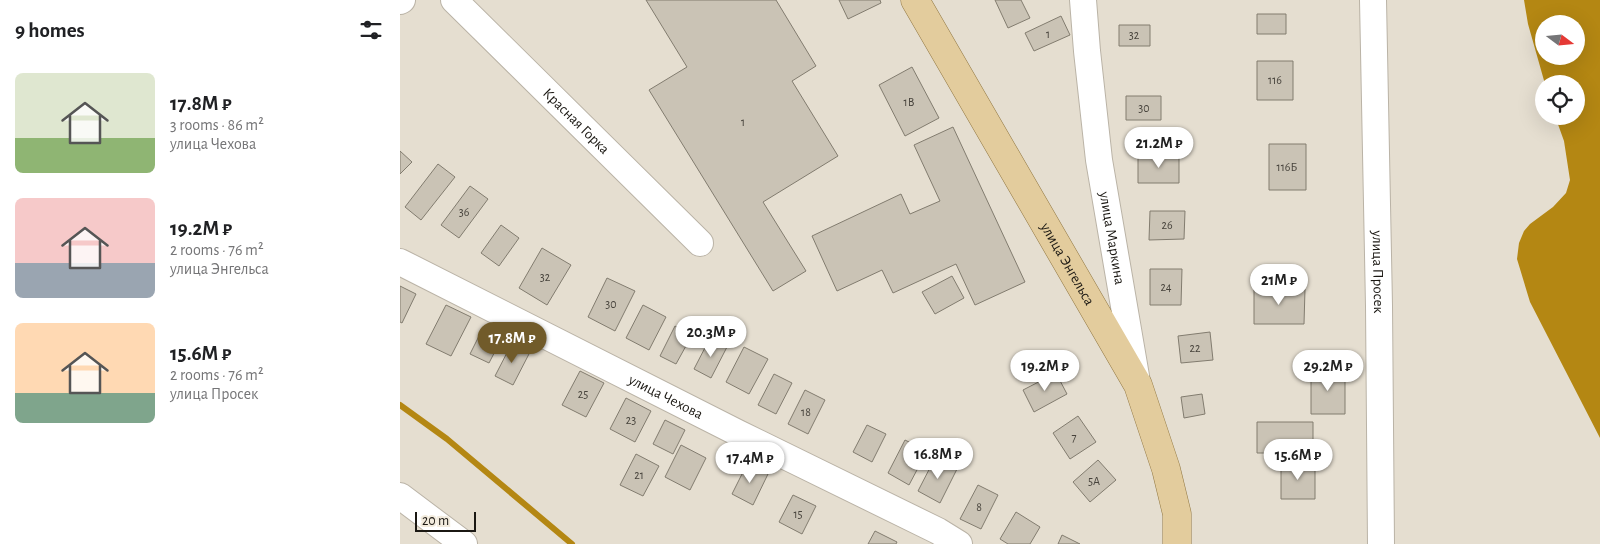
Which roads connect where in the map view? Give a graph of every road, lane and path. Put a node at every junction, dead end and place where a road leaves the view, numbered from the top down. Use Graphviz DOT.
graph roads {
  1 [pos="454,0"];
  2 [pos="915,0"];
  3 [pos="1083,0"];
  4 [pos="1374,0"];
  5 [pos="700,243"];
  6 [pos="400,262"];
  7 [pos="1138,385"];
  8 [pos="400,496"];
  9 [pos="464,544"];
  10 [pos="959,544"];
  11 [pos="1177,544"];
  12 [pos="1381,544"];
  1 -- 5 [label="street, Красная Горка"];
  2 -- 7 [label="main road, улица Энгельса"];
  3 -- 7 [label="street, улица Маркина"];
  4 -- 12 [label="street, улица Просек"];
  6 -- 10 [label="street, улица Чехова"];
  7 -- 11 [label="main road, улица Энгельса"];
  8 -- 9 [label="street"];
}
